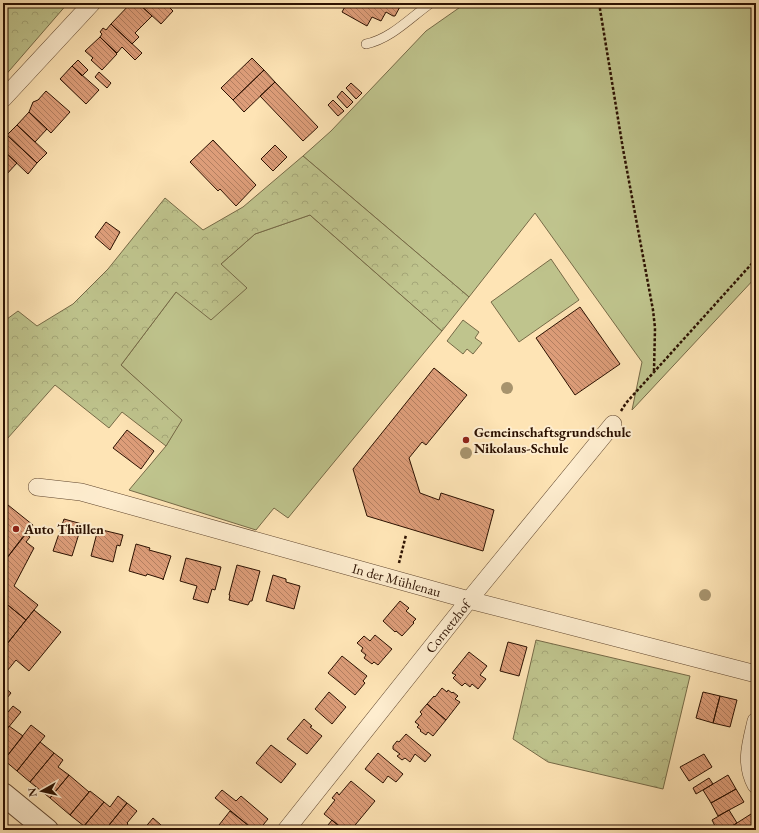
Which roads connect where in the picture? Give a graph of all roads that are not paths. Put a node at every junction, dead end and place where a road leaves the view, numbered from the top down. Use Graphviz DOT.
graph roads {
  1 [pos="92,3"];
  2 [pos="431,3"];
  3 [pos="366,44"];
  4 [pos="3,99"];
  5 [pos="613,424"];
  6 [pos="37,487"];
  7 [pos="469,600"];
  8 [pos="756,674"];
  9 [pos="756,721"];
  10 [pos="756,785"];
  11 [pos="3,794"];
  12 [pos="47,830"];
  13 [pos="286,830"];
  1 -- 4 [label="street"];
  2 -- 3 [label="lane"];
  5 -- 7 [label="street, Cornetzhof"];
  6 -- 7 [label="street, In der Mühlenau"];
  7 -- 8 [label="street, In der Mühlenau"];
  7 -- 13 [label="street, Cornetzhof"];
  9 -- 10 [label="street"];
  11 -- 12 [label="street"];
}
